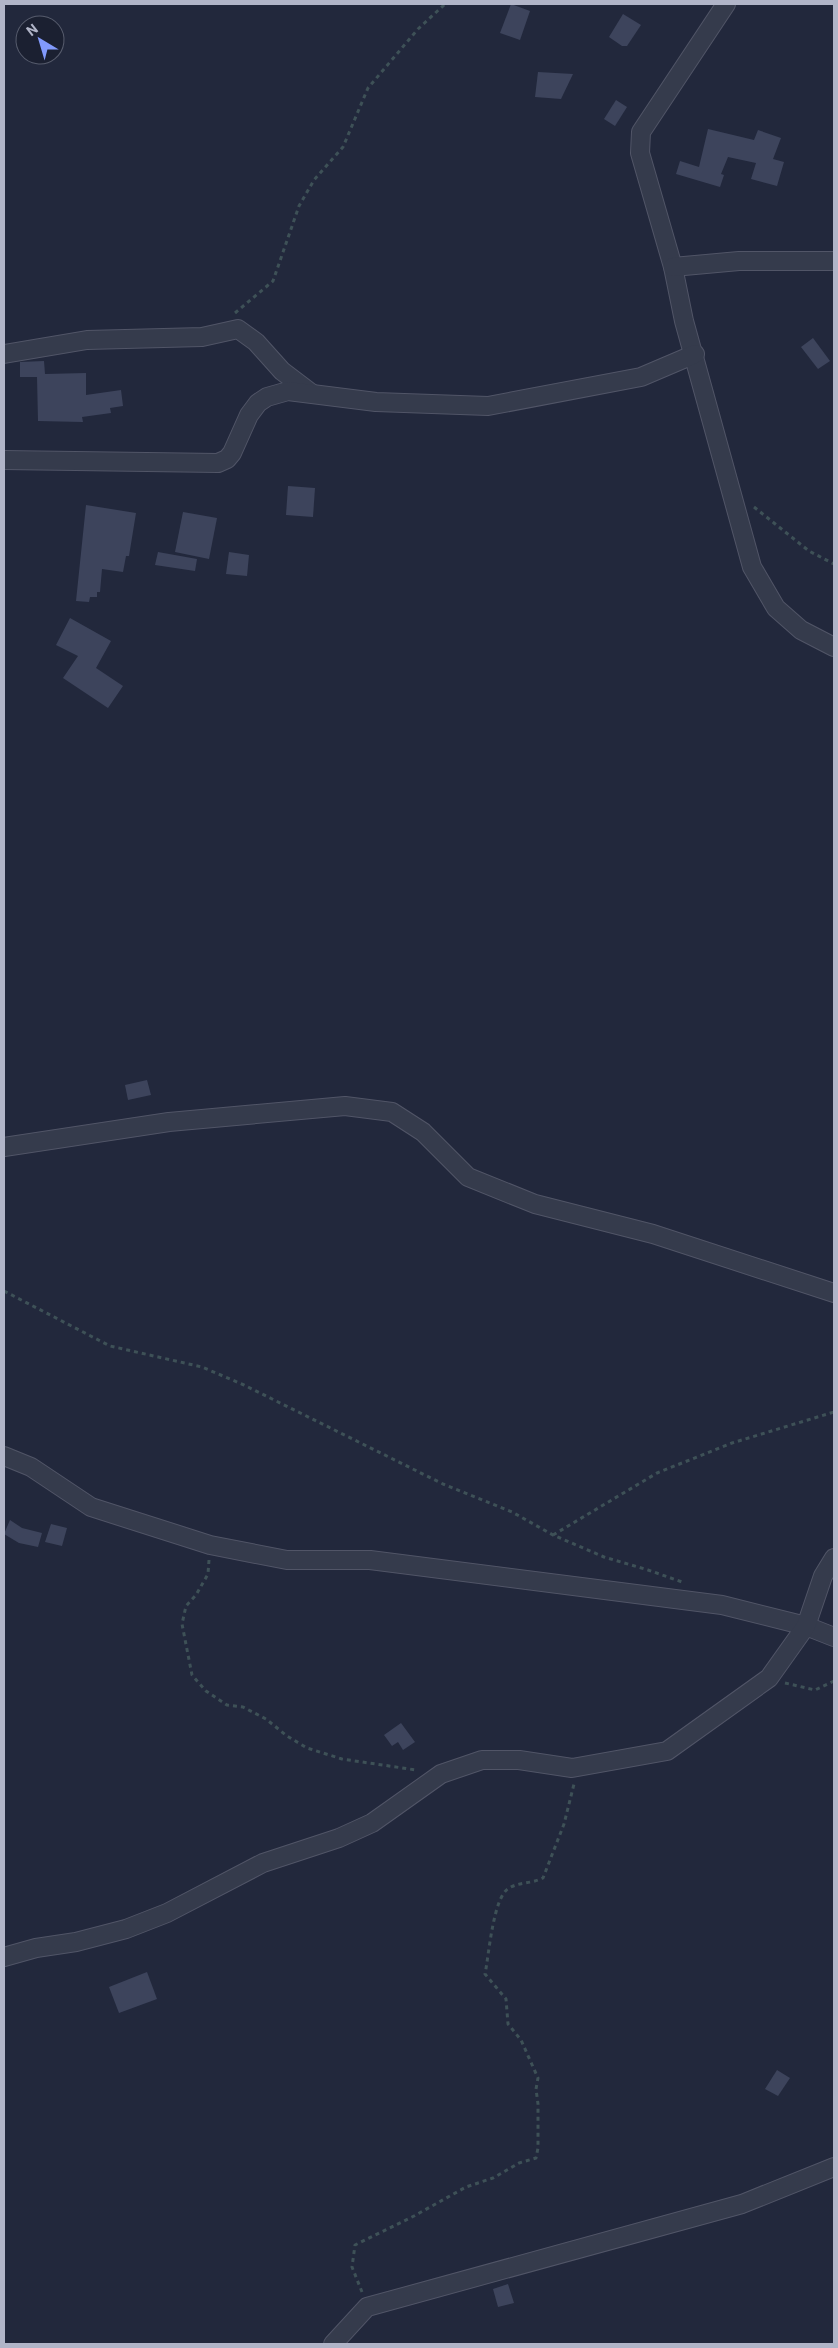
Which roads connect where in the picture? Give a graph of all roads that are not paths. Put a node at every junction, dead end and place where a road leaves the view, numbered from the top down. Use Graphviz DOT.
graph roads {
  1 [pos="726,4"];
  2 [pos="834,261"];
  3 [pos="673,267"];
  4 [pos="4,354"];
  5 [pos="695,354"];
  6 [pos="311,393"];
  7 [pos="4,460"];
  8 [pos="834,647"];
  9 [pos="4,1147"];
  10 [pos="834,1293"];
  11 [pos="4,1456"];
  12 [pos="834,1558"];
  13 [pos="806,1626"];
  14 [pos="834,1637"];
  15 [pos="4,1957"];
  16 [pos="834,2168"];
  17 [pos="333,2344"];
  1 -- 3 [label="street"];
  2 -- 3 [label="street"];
  3 -- 5 [label="street"];
  4 -- 6 [label="street"];
  5 -- 6 [label="street"];
  5 -- 8 [label="street"];
  6 -- 7 [label="street"];
  9 -- 10 [label="street"];
  11 -- 13 [label="street"];
  12 -- 13 [label="street"];
  13 -- 14 [label="street"];
  13 -- 15 [label="street"];
  16 -- 17 [label="street"];
}
